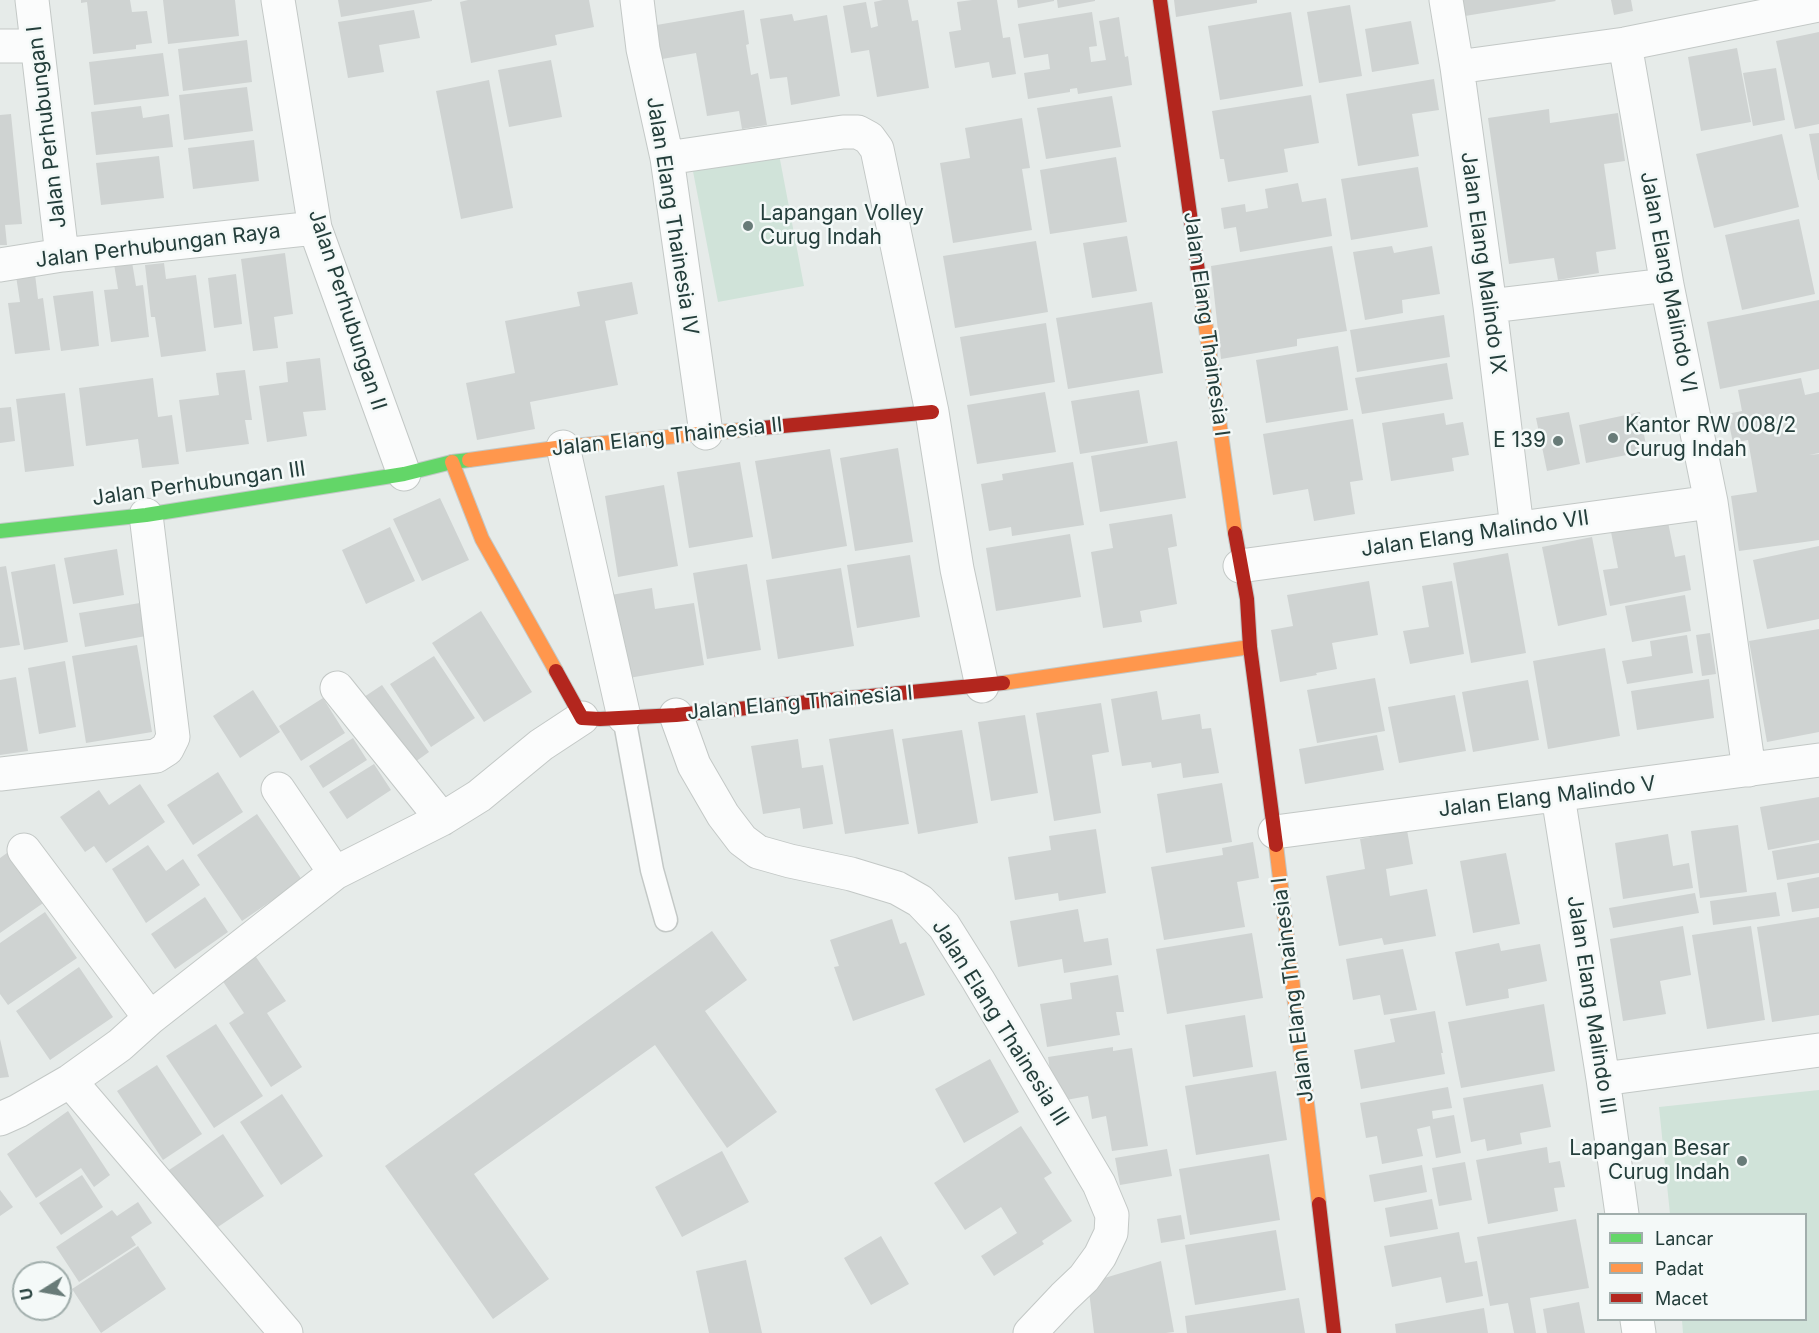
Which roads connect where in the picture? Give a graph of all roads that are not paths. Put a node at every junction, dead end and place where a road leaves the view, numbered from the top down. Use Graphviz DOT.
graph roads {
  1 [pos="32,0"];
  2 [pos="278,0"];
  3 [pos="637,0"];
  4 [pos="1160,0"];
  5 [pos="1446,0"];
  6 [pos="1819,5"];
  7 [pos="1625,44"];
  8 [pos="0,46"];
  9 [pos="37,46"];
  10 [pos="1457,68"];
  11 [pos="667,158"];
  12 [pos="315,228"];
  13 [pos="62,255"];
  14 [pos="0,265"];
  15 [pos="1667,285"];
  16 [pos="1490,306"];
  17 [pos="932,412"];
  18 [pos="706,433"];
  19 [pos="563,447"];
  20 [pos="452,462"];
  21 [pos="404,474"];
  22 [pos="1711,502"];
  23 [pos="146,515"];
  24 [pos="1517,528"];
  25 [pos="0,531"];
  26 [pos="1240,566"];
  27 [pos="1250,648"];
  28 [pos="982,686"];
  29 [pos="337,688"];
  30 [pos="676,715"];
  31 [pos="624,717"];
  32 [pos="582,718"];
  33 [pos="1819,760"];
  34 [pos="1749,770"];
  35 [pos="0,774"];
  36 [pos="278,789"];
  37 [pos="1558,796"];
  38 [pos="442,819"];
  39 [pos="1275,832"];
  40 [pos="24,850"];
  41 [pos="335,873"];
  42 [pos="666,920"];
  43 [pos="150,1018"];
  44 [pos="1819,1050"];
  45 [pos="1603,1079"];
  46 [pos="70,1081"];
  47 [pos="0,1119"];
  48 [pos="1622,1213"];
  49 [pos="286,1333"];
  50 [pos="1030,1333"];
  51 [pos="1334,1333"];
  1 -- 9 [label="street, Jalan Perhubungan I"];
  2 -- 12 [label="street, Jalan Perhubungan II"];
  3 -- 11 [label="street, Jalan Elang Thainesia IV"];
  4 -- 26 [label="street, Jalan Elang Thainesia I"];
  5 -- 10 [label="street, Jalan Elang Malindo IX"];
  6 -- 7 [label="street"];
  7 -- 10 [label="street"];
  7 -- 15 [label="street, Jalan Elang Malindo VI"];
  8 -- 9 [label="street"];
  9 -- 13 [label="street, Jalan Perhubungan I"];
  10 -- 16 [label="street, Jalan Elang Malindo IX"];
  11 -- 17 [label="street"];
  11 -- 18 [label="street, Jalan Elang Thainesia IV"];
  12 -- 13 [label="street, Jalan Perhubungan Raya"];
  12 -- 21 [label="street, Jalan Perhubungan II"];
  13 -- 14 [label="street, Jalan Perhubungan Raya"];
  15 -- 16 [label="street"];
  15 -- 22 [label="street, Jalan Elang Malindo VI"];
  16 -- 24 [label="street, Jalan Elang Malindo IX"];
  17 -- 18 [label="street, Jalan Elang Thainesia II"];
  17 -- 28 [label="street"];
  18 -- 19 [label="street, Jalan Elang Thainesia II"];
  19 -- 20 [label="street, Jalan Elang Thainesia II"];
  19 -- 31 [label="street"];
  20 -- 21 [label="street, Jalan Elang Thainesia II"];
  20 -- 32 [label="street"];
  21 -- 23 [label="street, Jalan Perhubungan III"];
  22 -- 24 [label="street, Jalan Elang Malindo VII"];
  22 -- 34 [label="street, Jalan Elang Malindo VI"];
  23 -- 25 [label="street, Jalan Perhubungan III"];
  23 -- 35 [label="street"];
  24 -- 26 [label="street, Jalan Elang Malindo VII"];
  26 -- 27 [label="street, Jalan Elang Thainesia I"];
  27 -- 28 [label="street, Jalan Elang Thainesia I"];
  27 -- 39 [label="street, Jalan Elang Thainesia I"];
  28 -- 30 [label="street, Jalan Elang Thainesia I"];
  29 -- 38 [label="street"];
  30 -- 31 [label="street, Jalan Elang Thainesia I"];
  30 -- 50 [label="street, Jalan Elang Thainesia III"];
  31 -- 32 [label="street, Jalan Elang Thainesia I"];
  31 -- 42 [label="lane"];
  32 -- 38 [label="street"];
  33 -- 34 [label="street, Jalan Elang Malindo V"];
  34 -- 37 [label="street, Jalan Elang Malindo V"];
  36 -- 41 [label="street"];
  37 -- 39 [label="street, Jalan Elang Malindo V"];
  37 -- 45 [label="street, Jalan Elang Malindo III"];
  38 -- 41 [label="street"];
  39 -- 51 [label="street, Jalan Elang Thainesia I"];
  40 -- 43 [label="street"];
  41 -- 43 [label="street"];
  43 -- 46 [label="street"];
  44 -- 45 [label="street"];
  45 -- 48 [label="street, Jalan Elang Malindo III"];
  46 -- 47 [label="street"];
  46 -- 49 [label="street"];
}
